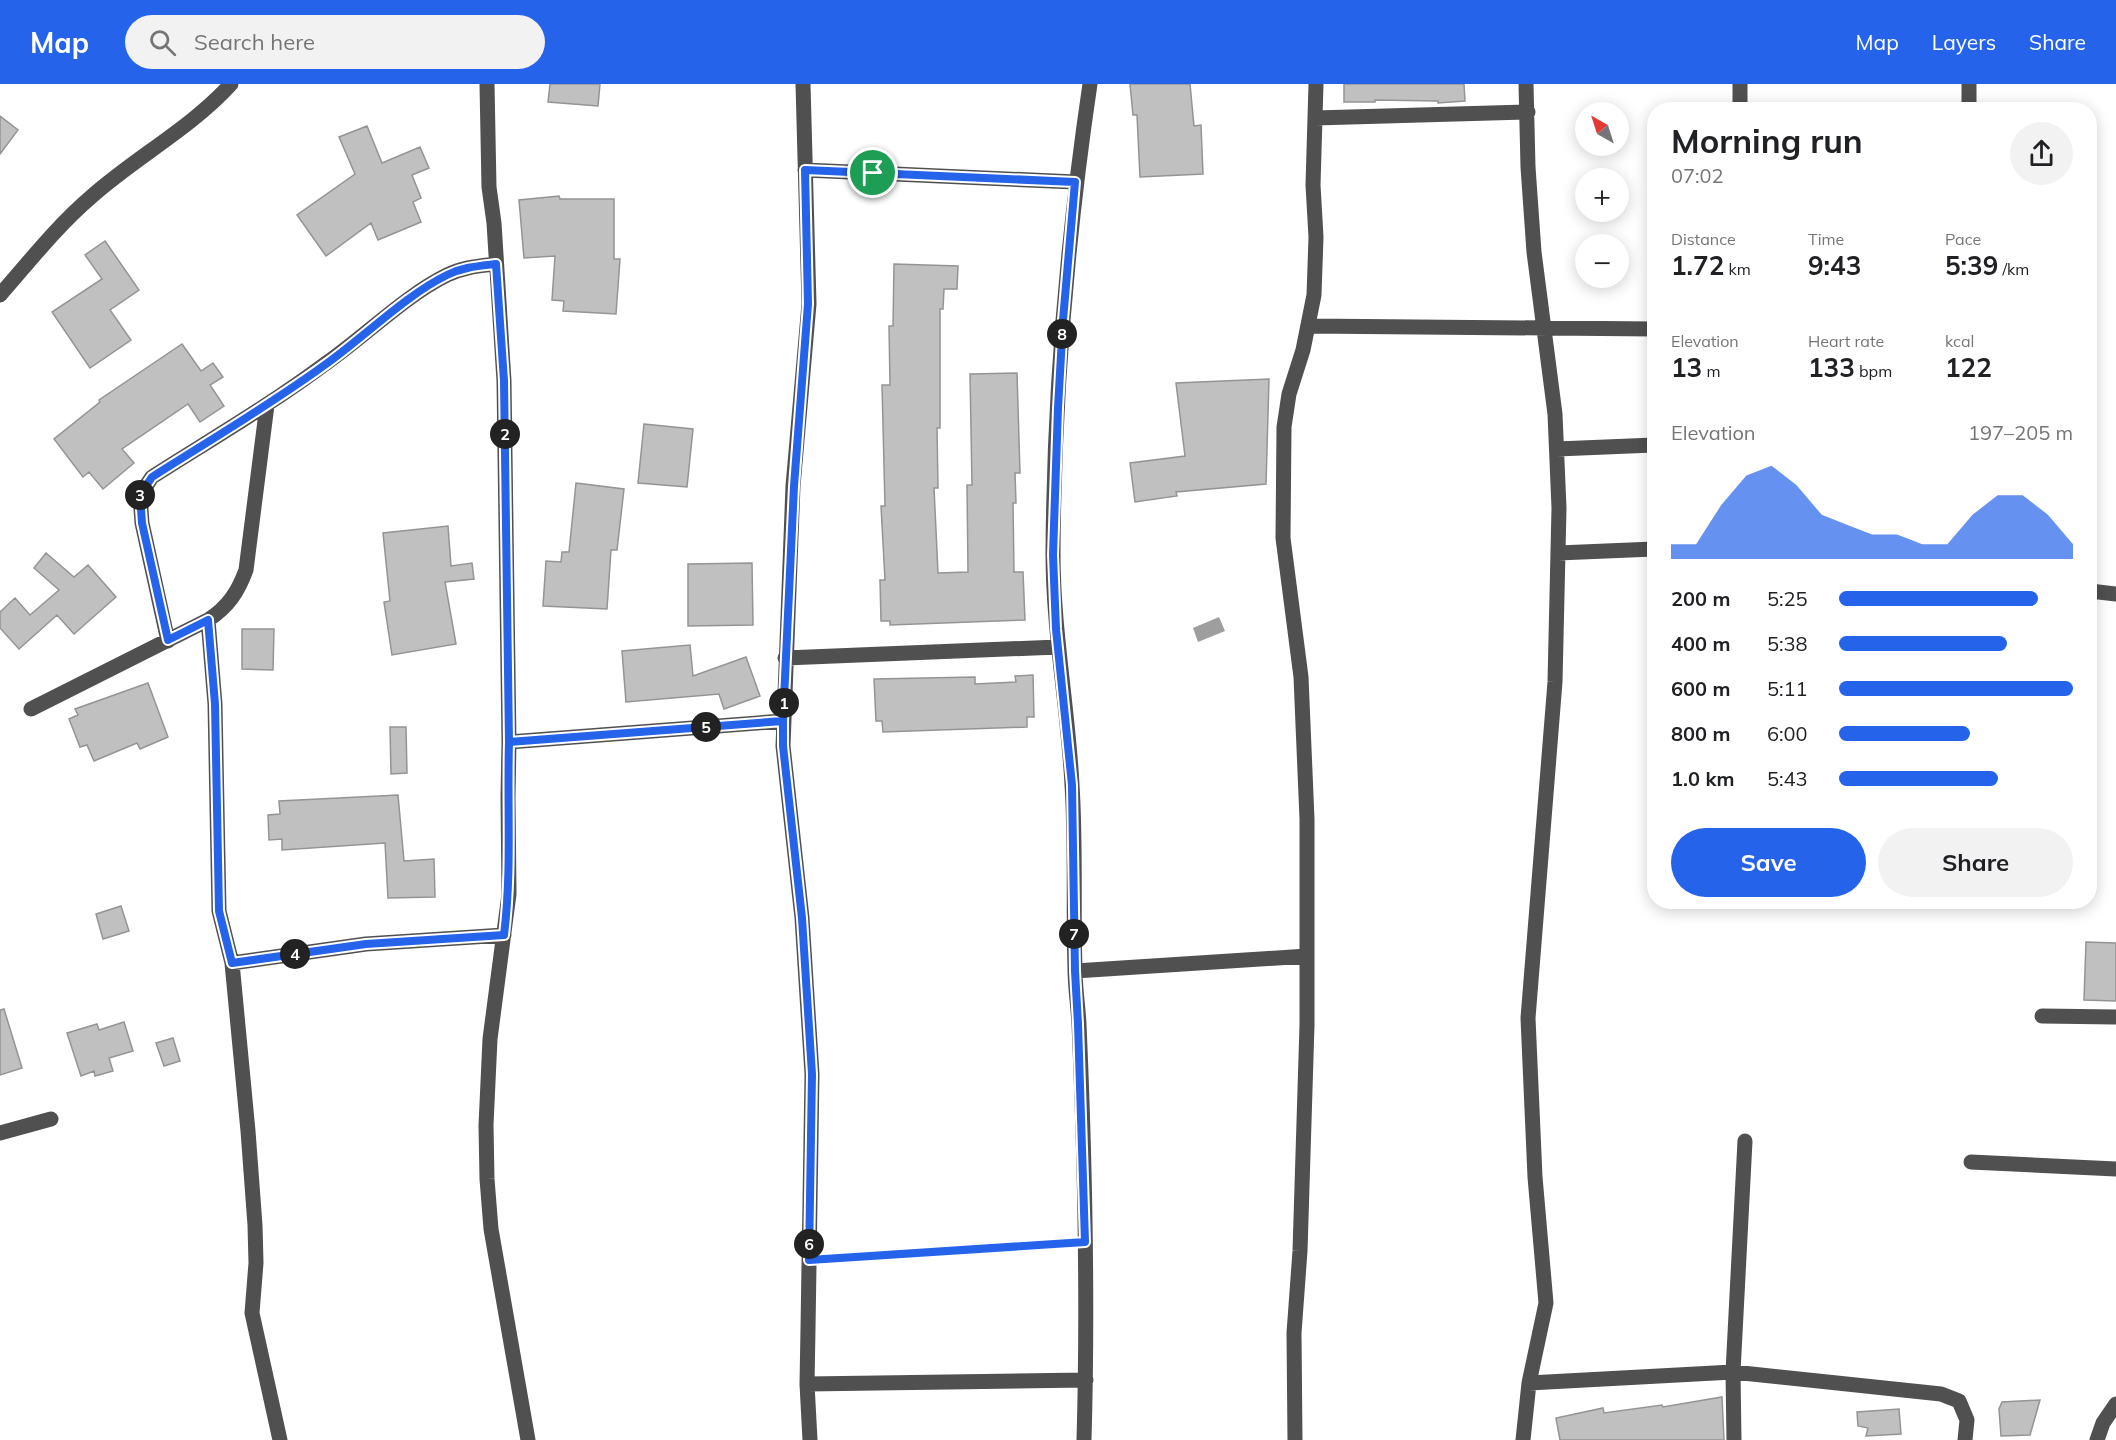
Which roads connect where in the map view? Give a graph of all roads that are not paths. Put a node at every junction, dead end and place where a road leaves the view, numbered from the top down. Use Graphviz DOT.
graph roads {
  1 [pos="231,84"];
  2 [pos="487,84"];
  3 [pos="803,84"];
  4 [pos="1090,84"];
  5 [pos="1316,84"];
  6 [pos="1527,84"];
  7 [pos="1740,84"];
  8 [pos="1969,84"];
  9 [pos="1740,102"];
  10 [pos="1969,102"];
  11 [pos="1528,112"];
  12 [pos="1315,118"];
  13 [pos="805,170"];
  14 [pos="1075,182"];
  15 [pos="496,264"];
  16 [pos="0,295"];
  17 [pos="1309,326"];
  18 [pos="1542,329"];
  19 [pos="1647,329"];
  20 [pos="267,405"];
  21 [pos="1647,445"];
  22 [pos="1557,449"];
  23 [pos="1647,549"];
  24 [pos="1558,553"];
  25 [pos="2097,592"];
  26 [pos="2116,594"];
  27 [pos="208,620"];
  28 [pos="168,640"];
  29 [pos="1058,647"];
  30 [pos="785,658"];
  31 [pos="31,709"];
  32 [pos="783,721"];
  33 [pos="509,742"];
  34 [pos="504,935"];
  35 [pos="1307,956"];
  36 [pos="232,963"];
  37 [pos="1075,971"];
  38 [pos="2042,1016"];
  39 [pos="2116,1017"];
  40 [pos="51,1119"];
  41 [pos="0,1133"];
  42 [pos="1745,1141"];
  43 [pos="1971,1162"];
  44 [pos="2116,1169"];
  45 [pos="1733,1372"];
  46 [pos="1086,1380"];
  47 [pos="1529,1383"];
  48 [pos="807,1384"];
  49 [pos="2116,1404"];
  50 [pos="280,1440"];
  51 [pos="528,1440"];
  52 [pos="810,1440"];
  53 [pos="1084,1440"];
  54 [pos="1294,1440"];
  55 [pos="1523,1440"];
  56 [pos="1734,1440"];
  57 [pos="1965,1440"];
  58 [pos="2097,1440"];
  1 -- 16 [label="street"];
  2 -- 15 [label="street"];
  3 -- 13 [label="street"];
  4 -- 14 [label="street"];
  5 -- 12 [label="street"];
  6 -- 11 [label="street"];
  7 -- 9 [label="street"];
  8 -- 10 [label="street"];
  11 -- 12 [label="street"];
  11 -- 18 [label="street"];
  12 -- 17 [label="street"];
  13 -- 14 [label="street"];
  13 -- 30 [label="street"];
  14 -- 29 [label="street"];
  15 -- 20 [label="street"];
  15 -- 33 [label="street"];
  17 -- 18 [label="street"];
  17 -- 35 [label="street"];
  18 -- 19 [label="street"];
  18 -- 22 [label="street"];
  20 -- 27 [label="street"];
  20 -- 28 [label="street"];
  21 -- 22 [label="street"];
  22 -- 24 [label="street"];
  23 -- 24 [label="street"];
  24 -- 47 [label="street"];
  25 -- 26 [label="street"];
  27 -- 28 [label="street"];
  27 -- 36 [label="street"];
  28 -- 31 [label="street"];
  29 -- 30 [label="street"];
  29 -- 37 [label="street"];
  30 -- 32 [label="street"];
  32 -- 33 [label="street"];
  32 -- 48 [label="street"];
  33 -- 34 [label="street"];
  34 -- 36 [label="street"];
  34 -- 51 [label="street"];
  35 -- 37 [label="street"];
  35 -- 54 [label="street"];
  36 -- 50 [label="street"];
  37 -- 46 [label="street"];
  38 -- 39 [label="street"];
  40 -- 41 [label="street"];
  42 -- 45 [label="street"];
  43 -- 44 [label="street"];
  45 -- 47 [label="street"];
  45 -- 56 [label="street"];
  45 -- 57 [label="street"];
  46 -- 48 [label="street"];
  46 -- 53 [label="street"];
  47 -- 55 [label="street"];
  48 -- 52 [label="street"];
  49 -- 58 [label="street"];
}
